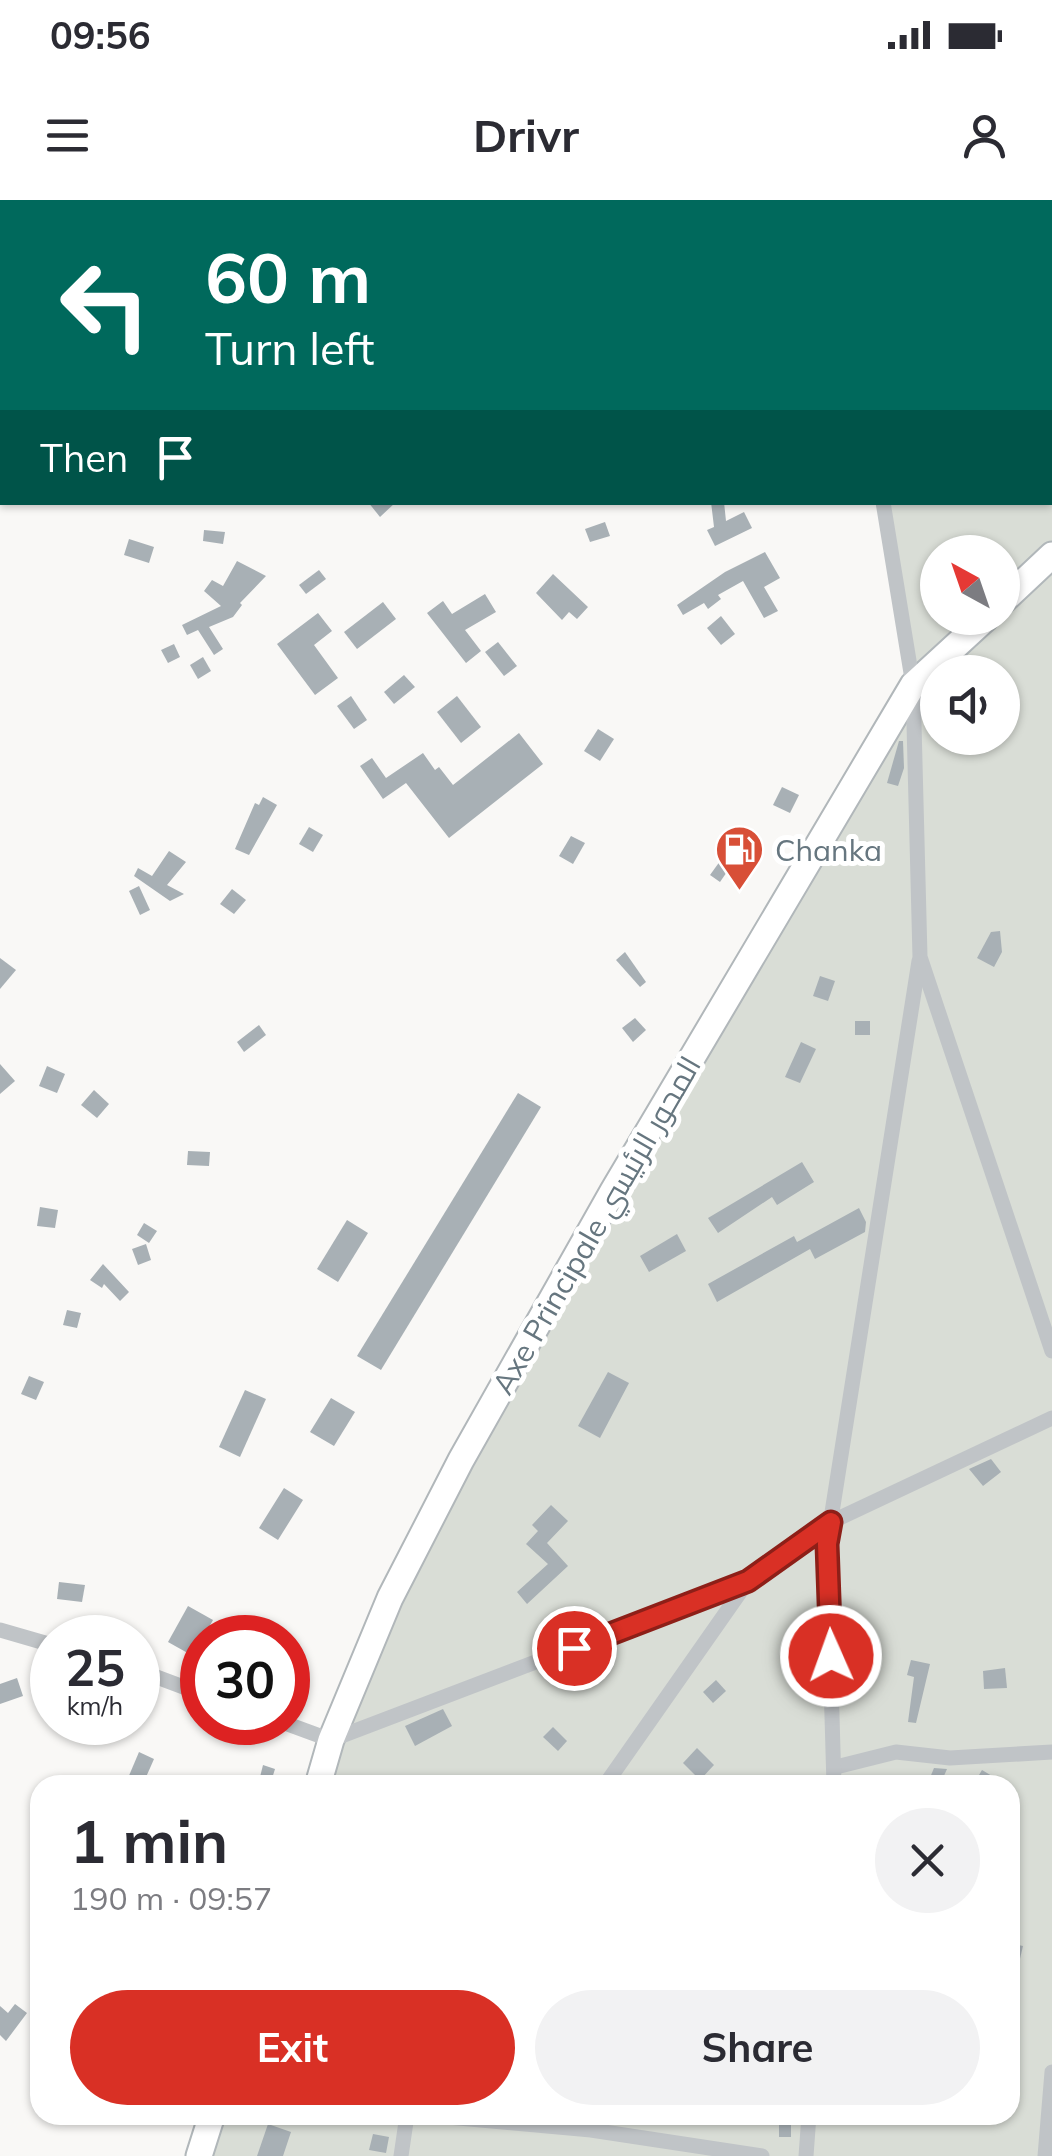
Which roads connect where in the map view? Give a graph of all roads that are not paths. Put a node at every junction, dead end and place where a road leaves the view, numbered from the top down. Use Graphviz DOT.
graph roads {
  1 [pos="883,505"];
  2 [pos="1052,555"];
  3 [pos="1020,585"];
  4 [pos="967,635"];
  5 [pos="913,685"];
  6 [pos="920,957"];
  7 [pos="1052,1351"];
  8 [pos="1052,1418"];
  9 [pos="831,1522"];
  10 [pos="748,1581"];
  11 [pos="0,1630"];
  12 [pos="30,1639"];
  13 [pos="310,1732"];
  14 [pos="331,1740"];
  15 [pos="1052,1752"];
  16 [pos="836,1767"];
  17 [pos="321,1775"];
  18 [pos="612,1775"];
  19 [pos="835,1775"];
  20 [pos="1052,2072"];
  21 [pos="209,2125"];
  22 [pos="406,2125"];
  23 [pos="537,2125"];
  24 [pos="808,2125"];
  25 [pos="198,2156"];
  26 [pos="401,2156"];
  27 [pos="762,2156"];
  28 [pos="806,2156"];
  29 [pos="1045,2156"];
  1 -- 5 [label="street"];
  2 -- 3 [label="main road"];
  4 -- 5 [label="main road, Axe Principale المحور الرئيسي"];
  5 -- 6 [label="street"];
  5 -- 14 [label="main road, Axe Principale المحور الرئيسي"];
  6 -- 7 [label="street"];
  6 -- 9 [label="street"];
  8 -- 9 [label="street"];
  9 -- 10 [label="street"];
  9 -- 16 [label="street"];
  10 -- 14 [label="street"];
  10 -- 18 [label="street"];
  11 -- 12 [label="street"];
  13 -- 14 [label="street"];
  14 -- 17 [label="main road, Axe Principale المحور الرئيسي"];
  15 -- 16 [label="street"];
  16 -- 19 [label="street"];
  20 -- 29 [label="street"];
  21 -- 25 [label="main road"];
  22 -- 26 [label="street"];
  23 -- 27 [label="street"];
  24 -- 28 [label="street"];
}
